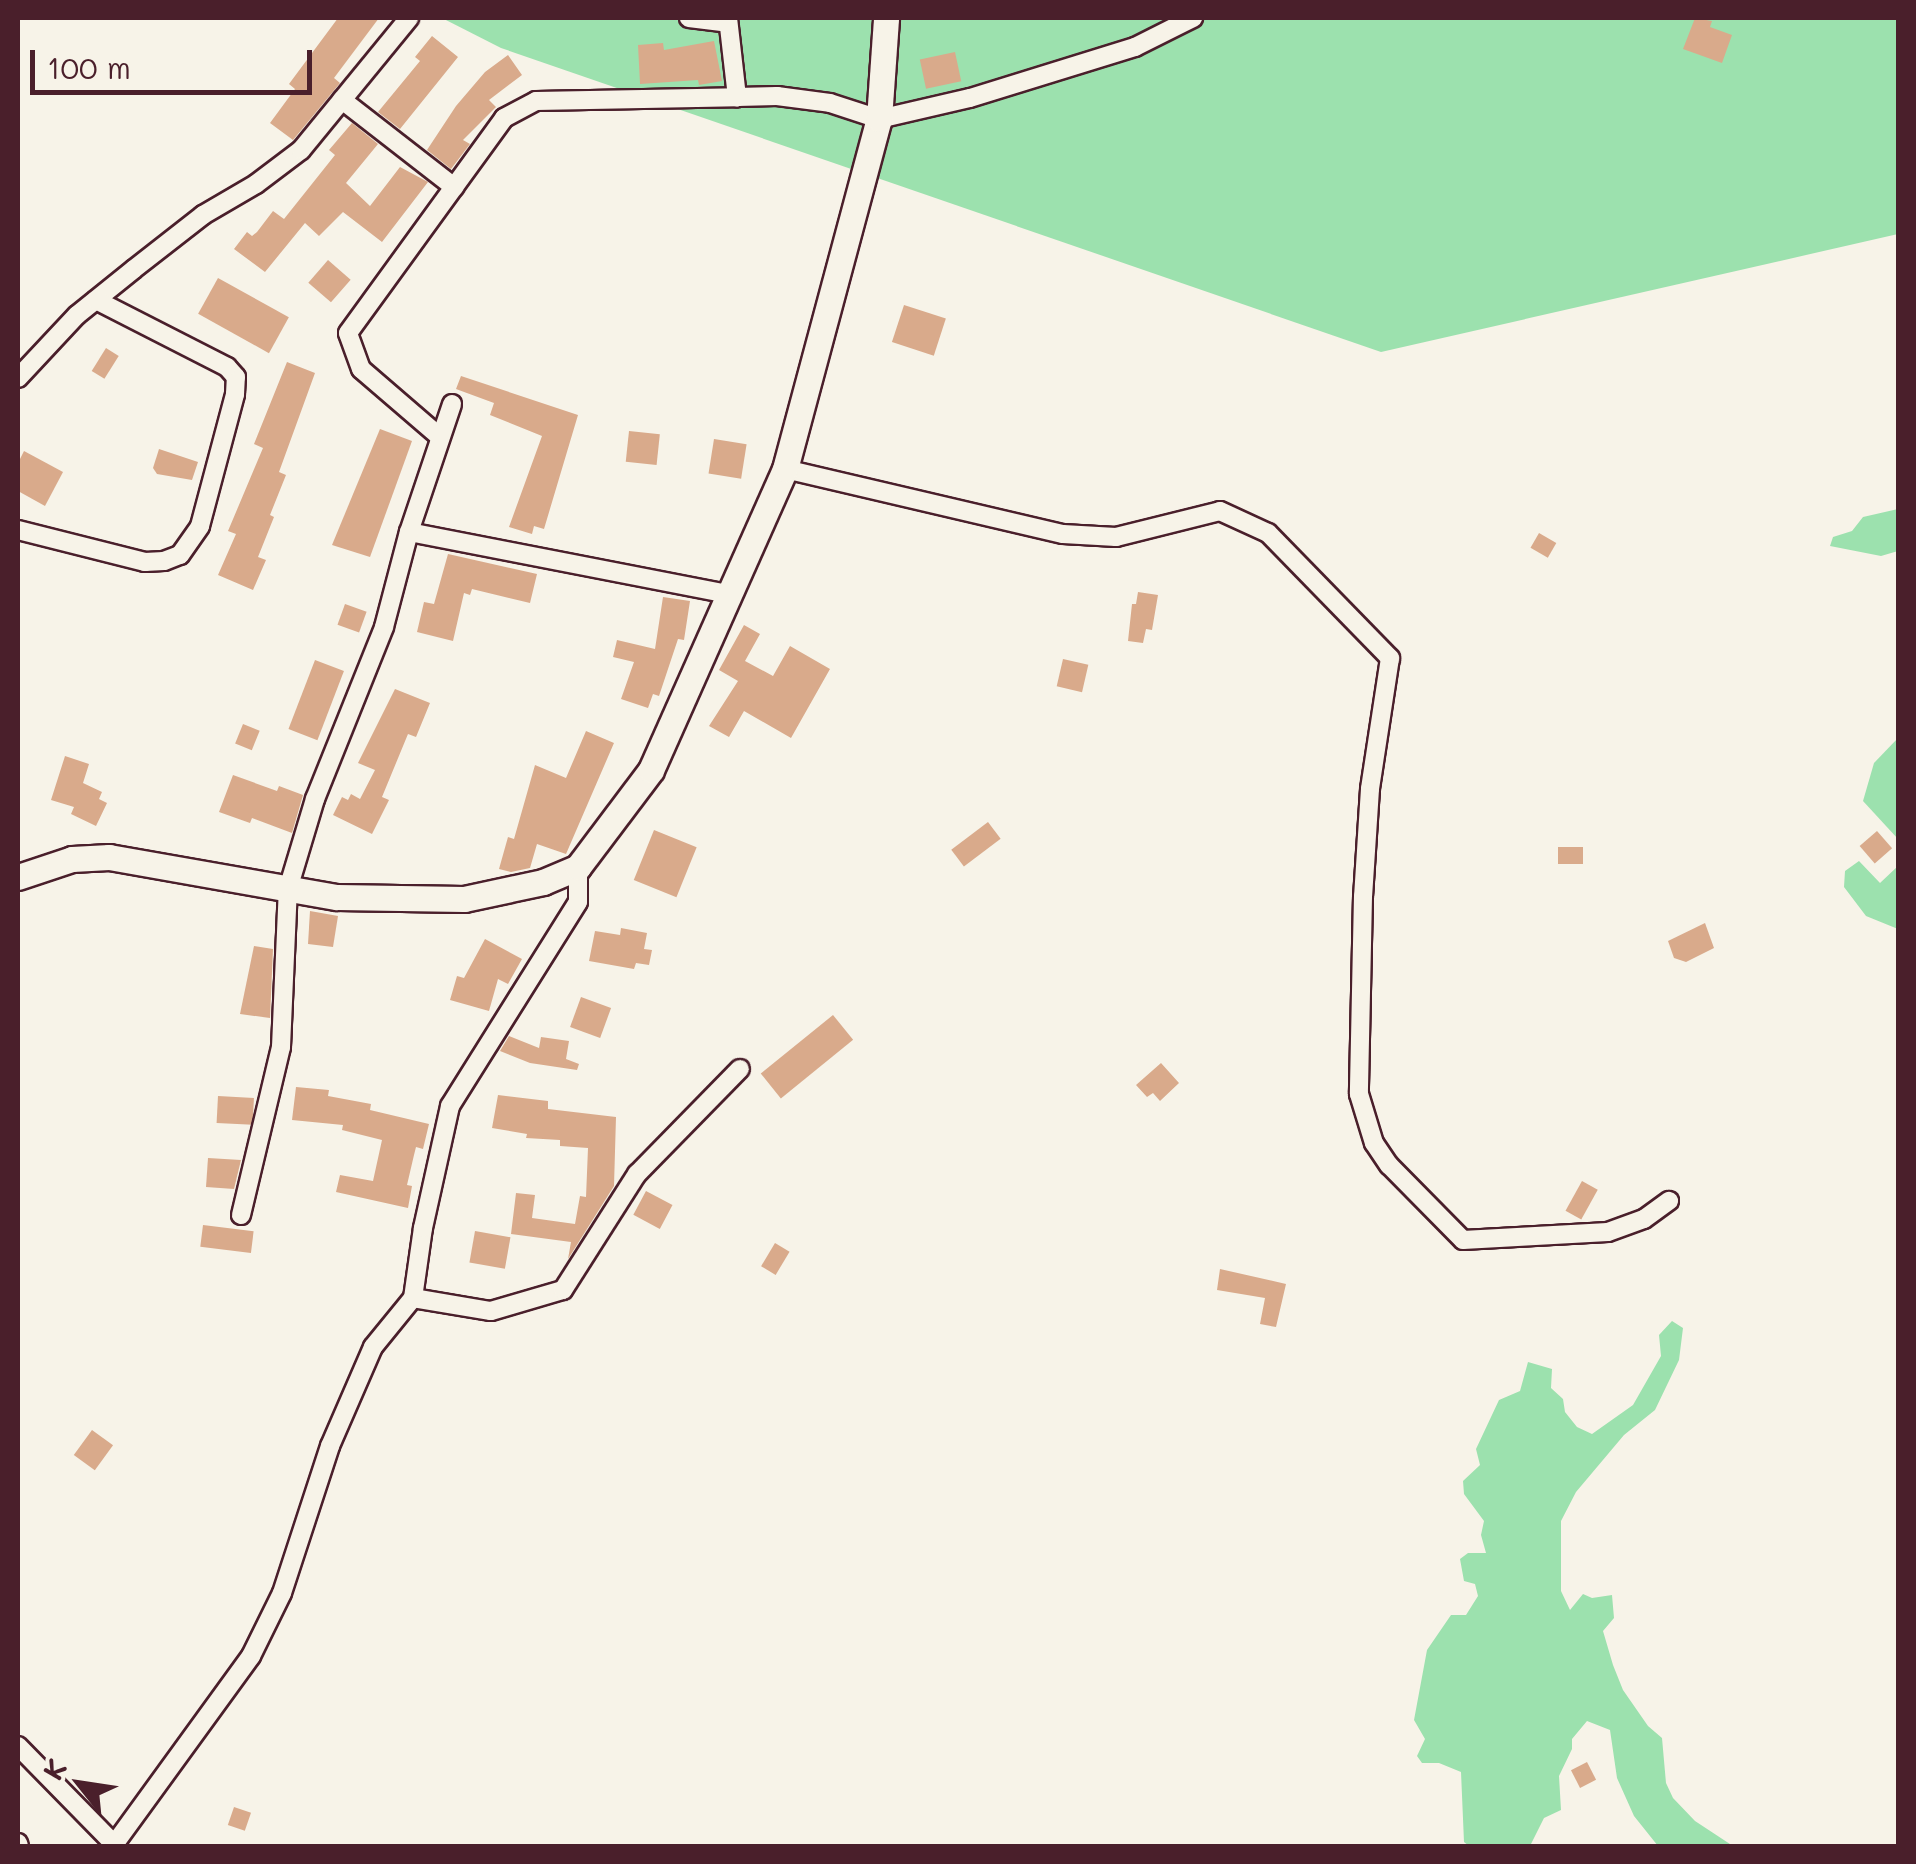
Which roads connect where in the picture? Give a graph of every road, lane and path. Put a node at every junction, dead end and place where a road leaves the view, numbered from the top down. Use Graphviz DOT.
graph roads {
  1 [pos="409,18"];
  2 [pos="689,18"];
  3 [pos="886,18"];
  4 [pos="1194,18"];
  5 [pos="728,20"];
  6 [pos="737,97"];
  7 [pos="342,100"];
  8 [pos="879,119"];
  9 [pos="454,187"];
  10 [pos="96,300"];
  11 [pos="18,378"];
  12 [pos="452,404"];
  13 [pos="440,437"];
  14 [pos="786,469"];
  15 [pos="18,530"];
  16 [pos="409,532"];
  17 [pos="732,595"];
  18 [pos="578,867"];
  19 [pos="18,877"];
  20 [pos="288,890"];
  21 [pos="740,1069"];
  22 [pos="1669,1201"];
  23 [pos="241,1215"];
  24 [pos="413,1298"];
  25 [pos="18,1746"];
  26 [pos="114,1846"];
  1 -- 7 [label="street"];
  2 -- 5 [label="street"];
  3 -- 8 [label="street"];
  4 -- 8 [label="street"];
  5 -- 6 [label="street"];
  6 -- 8 [label="street"];
  6 -- 9 [label="street"];
  7 -- 9 [label="street"];
  7 -- 10 [label="street"];
  8 -- 14 [label="street"];
  9 -- 13 [label="street"];
  10 -- 11 [label="street"];
  10 -- 15 [label="street"];
  12 -- 13 [label="street"];
  13 -- 16 [label="street"];
  14 -- 17 [label="street"];
  14 -- 22 [label="street"];
  16 -- 17 [label="street"];
  16 -- 20 [label="street"];
  17 -- 18 [label="street"];
  18 -- 20 [label="street"];
  18 -- 24 [label="street"];
  19 -- 20 [label="street"];
  20 -- 23 [label="street"];
  21 -- 24 [label="street"];
  24 -- 26 [label="street"];
  25 -- 26 [label="street"];
}
